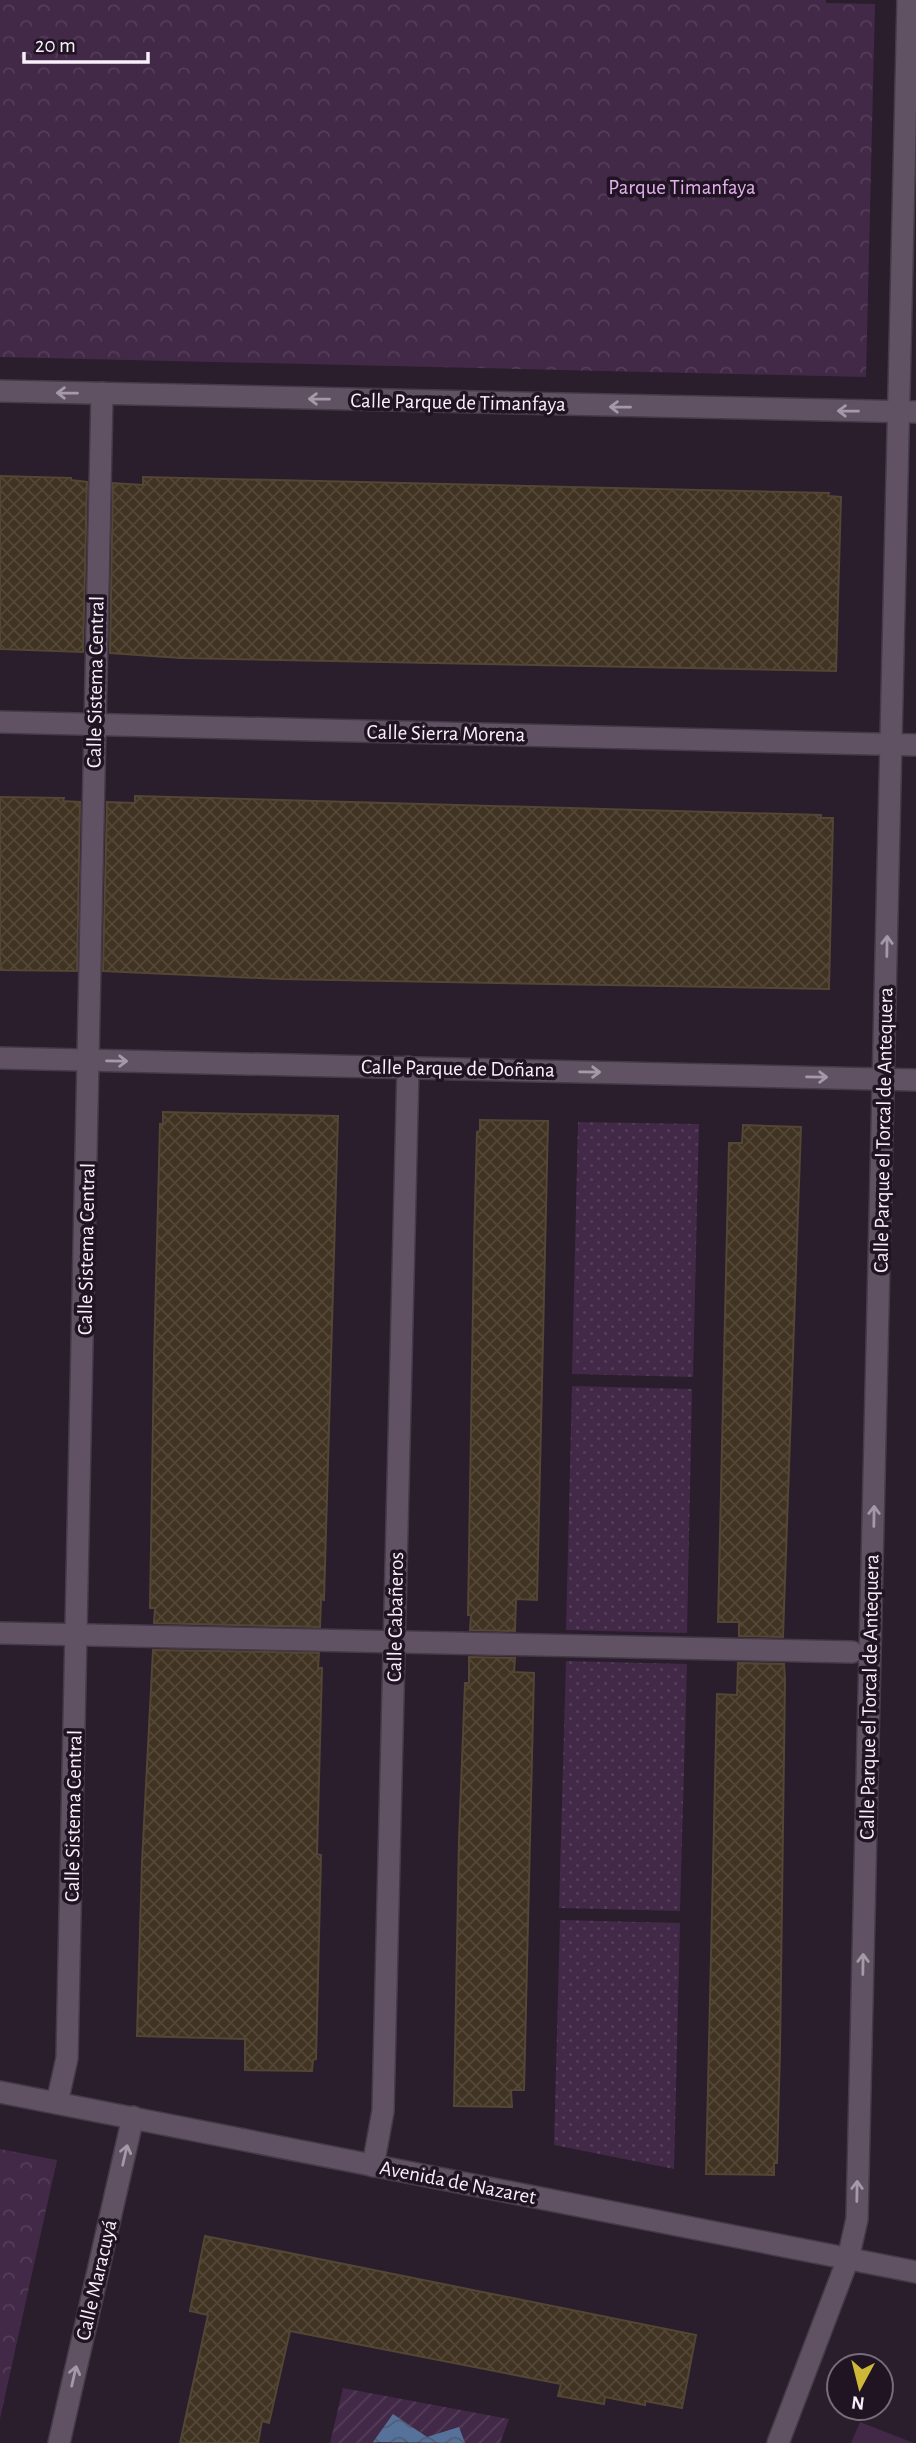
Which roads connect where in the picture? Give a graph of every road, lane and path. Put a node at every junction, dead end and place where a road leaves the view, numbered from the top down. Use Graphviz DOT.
graph roads {
  1 [pos="908,0"];
  2 [pos="0,391"];
  3 [pos="102,393"];
  4 [pos="907,412"];
  5 [pos="0,722"];
  6 [pos="94,724"];
  7 [pos="891,744"];
  8 [pos="916,745"];
  9 [pos="0,1058"];
  10 [pos="88,1060"];
  11 [pos="408,1067"];
  12 [pos="884,1079"];
  13 [pos="916,1080"];
  14 [pos="0,1633"];
  15 [pos="77,1635"];
  16 [pos="394,1641"];
  17 [pos="852,1652"];
  18 [pos="0,2092"];
  19 [pos="57,2103"];
  20 [pos="133,2117"];
  21 [pos="373,2166"];
  22 [pos="848,2259"];
  23 [pos="916,2272"];
  24 [pos="59,2443"];
  25 [pos="778,2443"];
  1 -- 4 [label="street, Calle Parque el Torcal de Antequera"];
  3 -- 2 [label="street, Calle Parque de Timanfaya, one-way"];
  4 -- 3 [label="street, Calle Parque de Timanfaya, one-way"];
  3 -- 6 [label="street, Calle Sistema Central"];
  4 -- 7 [label="street, Calle Parque el Torcal de Antequera"];
  5 -- 6 [label="street, Calle Sierra Morena"];
  6 -- 7 [label="street, Calle Sierra Morena"];
  6 -- 10 [label="street, Calle Sistema Central"];
  7 -- 8 [label="street, Calle Sierra Morena"];
  12 -- 7 [label="street, Calle Parque el Torcal de Antequera, one-way"];
  9 -- 10 [label="street, Calle Parque de Doñana"];
  10 -- 11 [label="street, Calle Parque de Doñana, one-way"];
  10 -- 15 [label="street, Calle Sistema Central"];
  11 -- 12 [label="street, Calle Parque de Doñana, one-way"];
  11 -- 16 [label="street, Calle Cabañeros"];
  12 -- 13 [label="street, Calle Parque de Doñana"];
  22 -- 12 [label="street, Calle Parque el Torcal de Antequera, one-way"];
  14 -- 15 [label="street"];
  15 -- 16 [label="street"];
  15 -- 19 [label="street, Calle Sistema Central"];
  16 -- 17 [label="street"];
  16 -- 21 [label="street, Calle Cabañeros"];
  18 -- 19 [label="street, Avenida de Nazaret"];
  19 -- 20 [label="street, Avenida de Nazaret"];
  20 -- 21 [label="street, Avenida de Nazaret"];
  24 -- 20 [label="street, Calle Maracuyá, one-way"];
  21 -- 22 [label="street, Avenida de Nazaret"];
  22 -- 23 [label="street, Avenida de Nazaret"];
  22 -- 25 [label="street, Calle Parque el Torcal de Antequera"];
}
